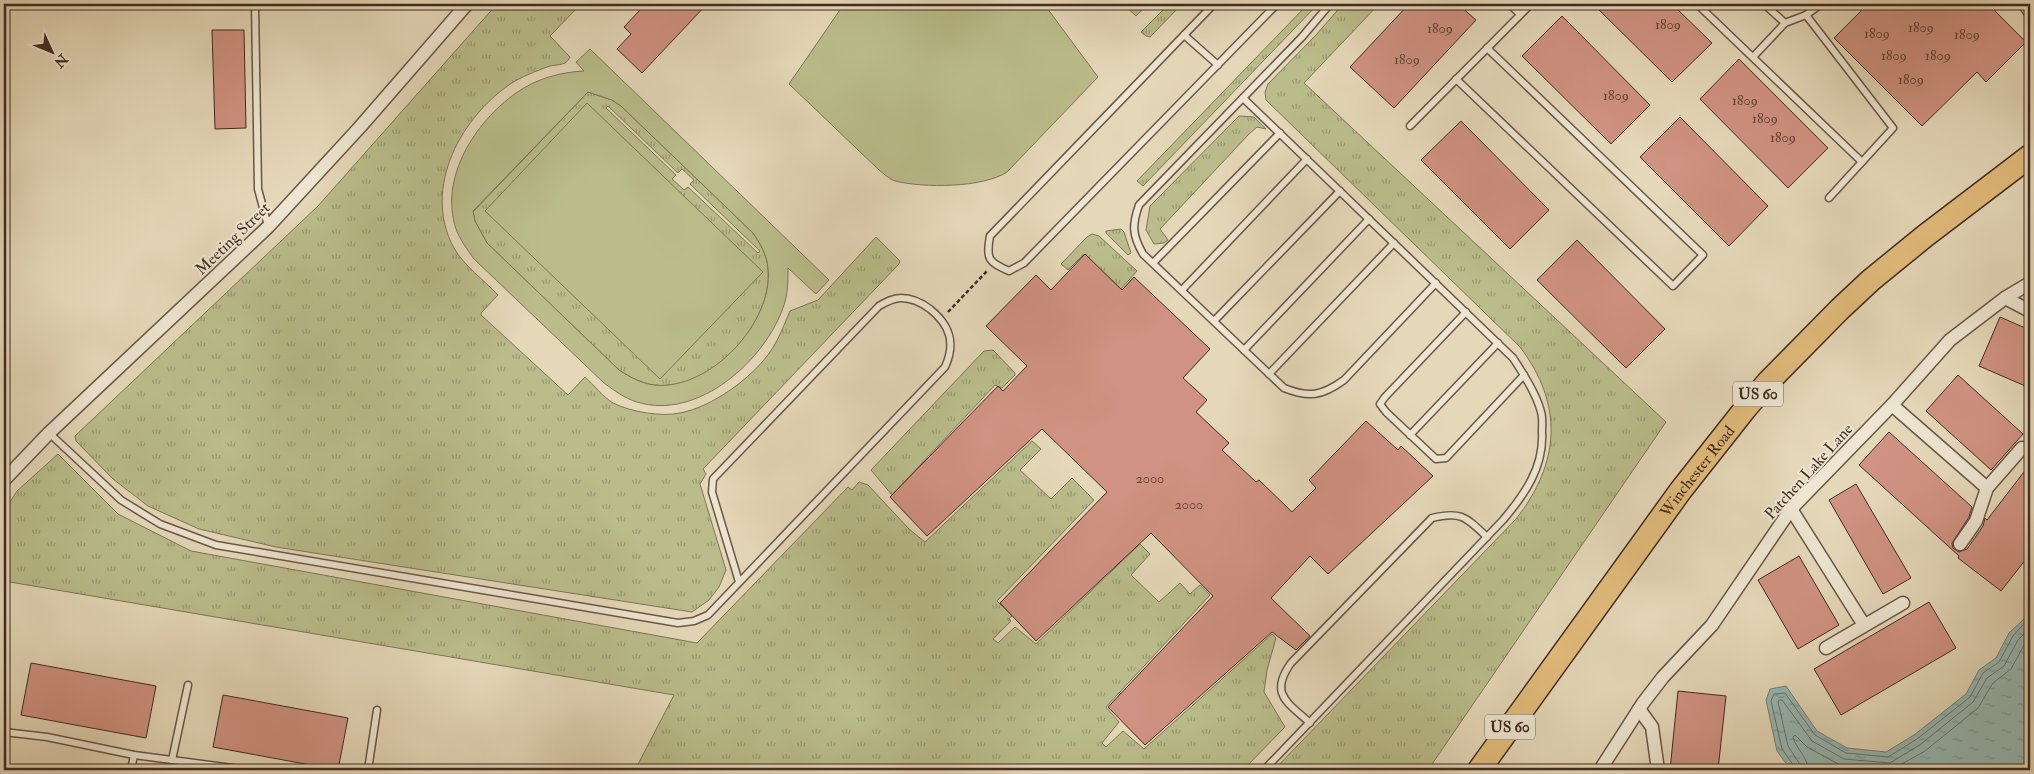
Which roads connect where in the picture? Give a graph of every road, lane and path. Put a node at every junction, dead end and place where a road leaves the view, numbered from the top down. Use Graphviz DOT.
graph roads {
  1 [pos="255,4"];
  2 [pos="467,4"];
  3 [pos="1214,4"];
  4 [pos="1277,4"];
  5 [pos="1330,4"];
  6 [pos="1509,4"];
  7 [pos="1531,4"];
  8 [pos="1697,4"];
  9 [pos="1764,4"];
  10 [pos="1822,4"];
  11 [pos="2021,4"];
  12 [pos="1520,14"];
  13 [pos="1806,15"];
  14 [pos="2030,17"];
  15 [pos="1785,23"];
  16 [pos="1184,35"];
  17 [pos="1488,48"];
  18 [pos="1753,58"];
  19 [pos="1218,65"];
  20 [pos="1456,80"];
  21 [pos="1243,98"];
  22 [pos="1410,126"];
  23 [pos="1280,133"];
  24 [pos="2030,156"];
  25 [pos="1307,159"];
  26 [pos="1862,162"];
  27 [pos="1340,191"];
  28 [pos="1829,198"];
  29 [pos="1369,219"];
  30 [pos="268,227"];
  31 [pos="1394,243"];
  32 [pos="1153,263"];
  33 [pos="993,264"];
  34 [pos="1436,283"];
  35 [pos="2030,283"];
  36 [pos="1182,290"];
  37 [pos="2005,298"];
  38 [pos="2030,311"];
  39 [pos="1466,312"];
  40 [pos="941,319"];
  41 [pos="1214,321"];
  42 [pos="1498,343"];
  43 [pos="1244,350"];
  44 [pos="1269,374"];
  45 [pos="1524,375"];
  46 [pos="1892,405"];
  47 [pos="49,433"];
  48 [pos="1410,435"];
  49 [pos="2022,448"];
  50 [pos="4,480"];
  51 [pos="1987,488"];
  52 [pos="1791,509"];
  53 [pos="1487,537"];
  54 [pos="1960,544"];
  55 [pos="738,582"];
  56 [pos="1902,604"];
  57 [pos="1864,625"];
  58 [pos="1826,648"];
  59 [pos="188,686"];
  60 [pos="1639,709"];
  61 [pos="377,710"];
  62 [pos="1310,723"];
  63 [pos="4,732"];
  64 [pos="134,755"];
  65 [pos="172,760"];
  66 [pos="131,770"];
  67 [pos="248,770"];
  68 [pos="368,770"];
  69 [pos="1264,770"];
  70 [pos="1479,770"];
  71 [pos="1600,770"];
  72 [pos="1658,770"];
  1 -- 30 [label="lane"];
  2 -- 30 [label="street, Meeting Street"];
  3 -- 16 [label="lane"];
  4 -- 19 [label="lane"];
  5 -- 21 [label="lane"];
  6 -- 12 [label="lane"];
  7 -- 12 [label="lane"];
  8 -- 18 [label="lane"];
  9 -- 15 [label="lane"];
  10 -- 13 [label="lane"];
  11 -- 14 [label="lane"];
  12 -- 17 [label="lane"];
  13 -- 15 [label="lane"];
  13 -- 26 [label="lane"];
  15 -- 18 [label="lane"];
  16 -- 19 [label="lane"];
  16 -- 33 [label="lane"];
  17 -- 20 [label="lane"];
  17 -- 20 [label="lane"];
  18 -- 26 [label="lane"];
  19 -- 33 [label="lane"];
  20 -- 22 [label="lane"];
  21 -- 23 [label="lane"];
  21 -- 32 [label="lane"];
  23 -- 25 [label="lane"];
  23 -- 32 [label="lane"];
  24 -- 70 [label="highway, Winchester Road / US 60"];
  25 -- 27 [label="lane"];
  25 -- 36 [label="lane"];
  26 -- 28 [label="lane"];
  27 -- 29 [label="lane"];
  27 -- 41 [label="lane"];
  29 -- 31 [label="lane"];
  29 -- 43 [label="lane"];
  30 -- 47 [label="street, Meeting Street"];
  31 -- 34 [label="lane"];
  31 -- 44 [label="lane"];
  32 -- 36 [label="lane"];
  33 -- 40 [label="path"];
  34 -- 39 [label="lane"];
  34 -- 44 [label="lane"];
  35 -- 37 [label="street, Patchen Lake Lane"];
  36 -- 41 [label="lane"];
  37 -- 38 [label="street"];
  37 -- 46 [label="street, Patchen Lake Lane"];
  39 -- 42 [label="lane"];
  39 -- 48 [label="lane"];
  40 -- 55 [label="lane"];
  40 -- 55 [label="lane"];
  41 -- 43 [label="lane"];
  42 -- 45 [label="lane"];
  42 -- 48 [label="lane"];
  43 -- 44 [label="lane"];
  45 -- 48 [label="lane"];
  45 -- 53 [label="lane"];
  46 -- 51 [label="street"];
  46 -- 52 [label="street, Patchen Lake Lane"];
  47 -- 50 [label="street, Meeting Street"];
  47 -- 55 [label="lane"];
  49 -- 51 [label="street"];
  51 -- 54 [label="street"];
  52 -- 57 [label="street"];
  52 -- 60 [label="street, Patchen Lake Lane"];
  53 -- 62 [label="lane"];
  53 -- 62 [label="lane"];
  56 -- 57 [label="street"];
  57 -- 58 [label="street"];
  59 -- 65 [label="lane"];
  60 -- 71 [label="street, Patchen Lake Lane"];
  60 -- 72 [label="street"];
  61 -- 68 [label="lane"];
  62 -- 69 [label="lane"];
  63 -- 64 [label="lane"];
  64 -- 65 [label="lane"];
  64 -- 66 [label="lane"];
  65 -- 67 [label="lane"];
}
